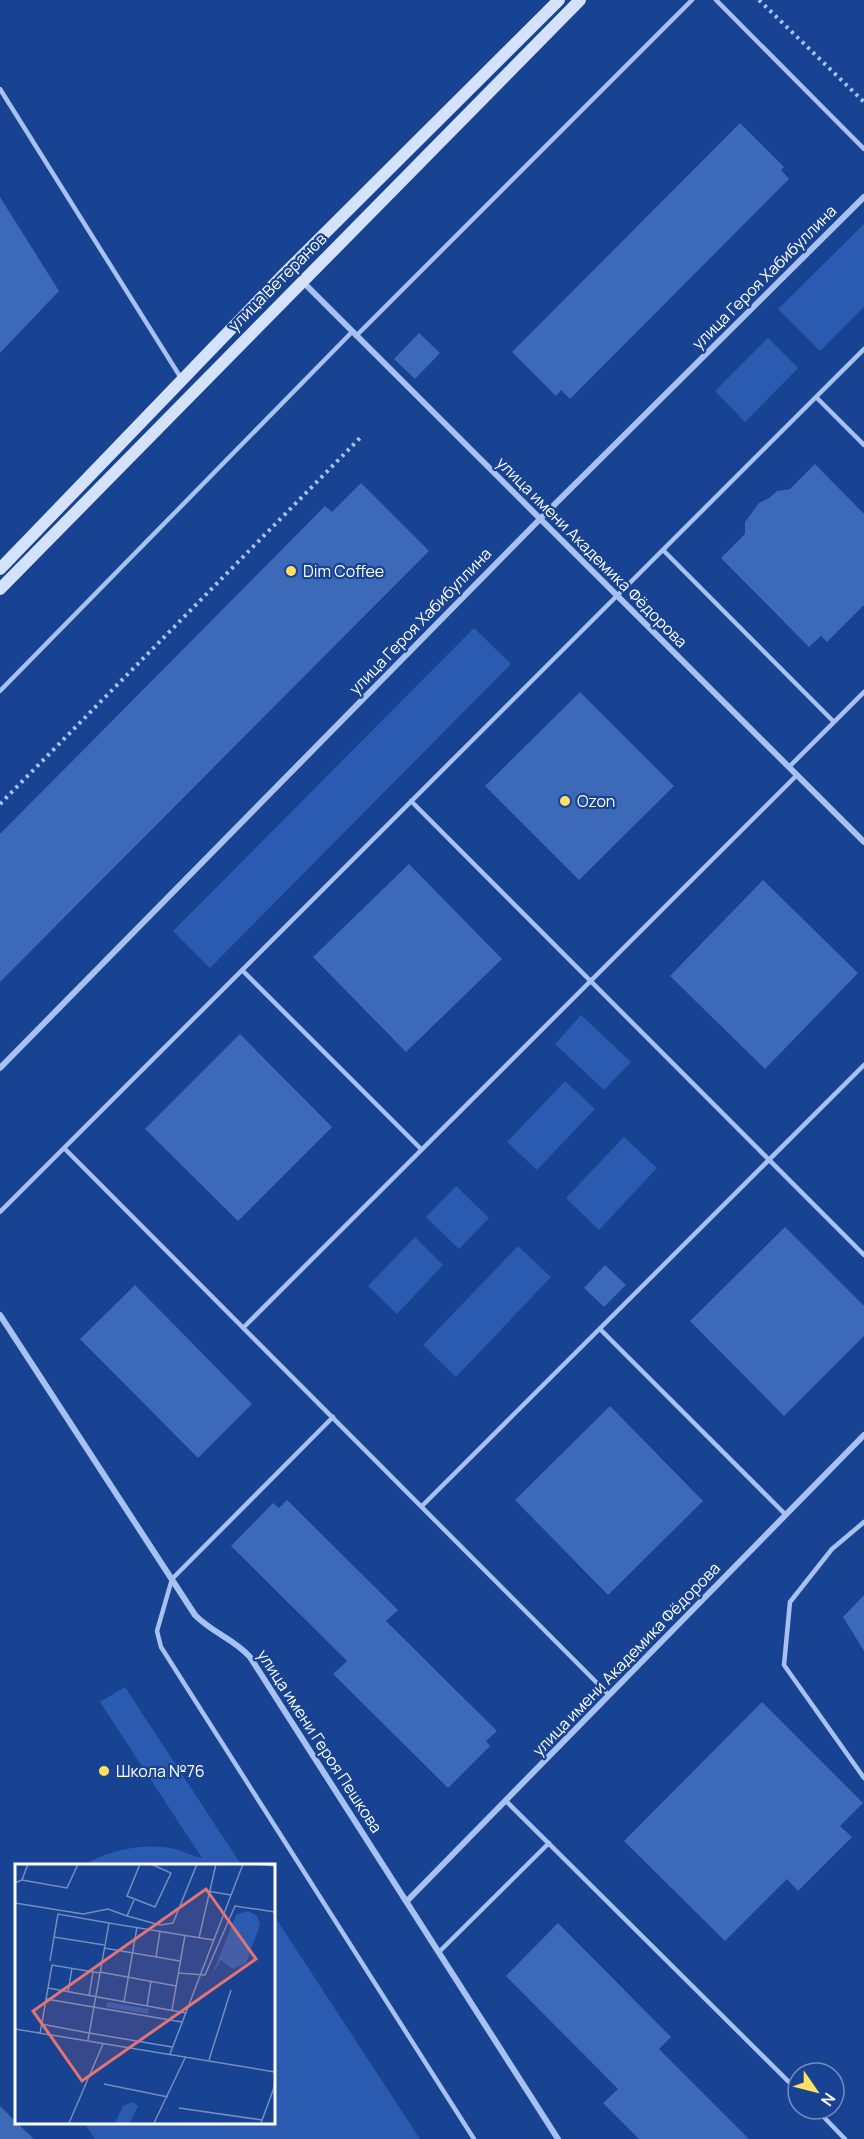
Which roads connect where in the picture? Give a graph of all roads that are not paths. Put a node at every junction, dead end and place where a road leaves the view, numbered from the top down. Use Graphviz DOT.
graph roads {
  1 [pos="559,0"];
  2 [pos="580,0"];
  3 [pos="692,0"];
  4 [pos="716,0"];
  5 [pos="0,89"];
  6 [pos="864,149"];
  7 [pos="864,197"];
  8 [pos="302,281"];
  9 [pos="354,334"];
  10 [pos="864,349"];
  11 [pos="182,380"];
  12 [pos="816,397"];
  13 [pos="864,445"];
  14 [pos="540,519"];
  15 [pos="663,550"];
  16 [pos="0,569"];
  17 [pos="0,589"];
  18 [pos="617,595"];
  19 [pos="0,691"];
  20 [pos="864,692"];
  21 [pos="834,722"];
  22 [pos="789,767"];
  23 [pos="797,775"];
  24 [pos="411,801"];
  25 [pos="864,842"];
  26 [pos="242,970"];
  27 [pos="591,980"];
  28 [pos="864,1065"];
  29 [pos="0,1068"];
  30 [pos="64,1148"];
  31 [pos="421,1149"];
  32 [pos="769,1160"];
  33 [pos="0,1212"];
  34 [pos="864,1255"];
  35 [pos="0,1315"];
  36 [pos="243,1328"];
  37 [pos="600,1329"];
  38 [pos="333,1417"];
  39 [pos="864,1435"];
  40 [pos="422,1506"];
  41 [pos="786,1515"];
  42 [pos="864,1522"];
  43 [pos="172,1580"];
  44 [pos="609,1695"];
  45 [pos="864,1778"];
  46 [pos="506,1801"];
  47 [pos="549,1843"];
  48 [pos="407,1901"];
  49 [pos="440,1952"];
  50 [pos="786,2079"];
  51 [pos="826,2121"];
  52 [pos="841,2138"];
  53 [pos="474,2139"];
  54 [pos="558,2139"];
  1 -- 11 [label="street, улица Ветеранов"];
  2 -- 8 [label="street, улица Ветеранов"];
  3 -- 9 [label="lane"];
  4 -- 6 [label="lane"];
  5 -- 11 [label="lane"];
  7 -- 14 [label="street, улица Героя Хабибуллина"];
  8 -- 9 [label="street, улица имени Академика Фёдорова"];
  8 -- 17 [label="street, улица Ветеранов"];
  9 -- 14 [label="street, улица имени Академика Фёдорова"];
  9 -- 19 [label="lane"];
  10 -- 12 [label="lane"];
  11 -- 16 [label="street, улица Ветеранов"];
  12 -- 13 [label="lane"];
  12 -- 15 [label="lane"];
  14 -- 18 [label="street, улица имени Академика Фёдорова"];
  14 -- 29 [label="street, улица Героя Хабибуллина"];
  15 -- 18 [label="lane"];
  15 -- 21 [label="lane"];
  18 -- 22 [label="street, улица имени Академика Фёдорова"];
  18 -- 24 [label="lane"];
  20 -- 21 [label="lane"];
  21 -- 22 [label="lane"];
  22 -- 23 [label="street, улица имени Академика Фёдорова"];
  23 -- 25 [label="street, улица имени Академика Фёдорова"];
  23 -- 27 [label="lane"];
  24 -- 26 [label="lane"];
  24 -- 27 [label="lane"];
  26 -- 30 [label="lane"];
  26 -- 31 [label="lane"];
  27 -- 31 [label="lane"];
  27 -- 32 [label="lane"];
  28 -- 32 [label="lane"];
  30 -- 33 [label="lane"];
  30 -- 36 [label="lane"];
  31 -- 36 [label="lane"];
  32 -- 34 [label="lane"];
  32 -- 37 [label="lane"];
  35 -- 43 [label="street, улица имени Героя Пешкова"];
  36 -- 38 [label="lane"];
  37 -- 40 [label="lane"];
  37 -- 41 [label="lane"];
  38 -- 40 [label="lane"];
  38 -- 43 [label="lane"];
  39 -- 41 [label="street, улица имени Академика Фёдорова"];
  40 -- 44 [label="lane"];
  41 -- 44 [label="street, улица имени Академика Фёдорова"];
  42 -- 45 [label="lane"];
  43 -- 48 [label="street, улица имени Героя Пешкова"];
  43 -- 53 [label="lane"];
  44 -- 46 [label="street, улица имени Академика Фёдорова"];
  46 -- 47 [label="lane"];
  46 -- 48 [label="street, улица имени Академика Фёдорова"];
  47 -- 49 [label="lane"];
  47 -- 50 [label="lane"];
  48 -- 49 [label="street, улица имени Героя Пешкова"];
  49 -- 54 [label="street, улица имени Героя Пешкова"];
  51 -- 52 [label="lane"];
}
